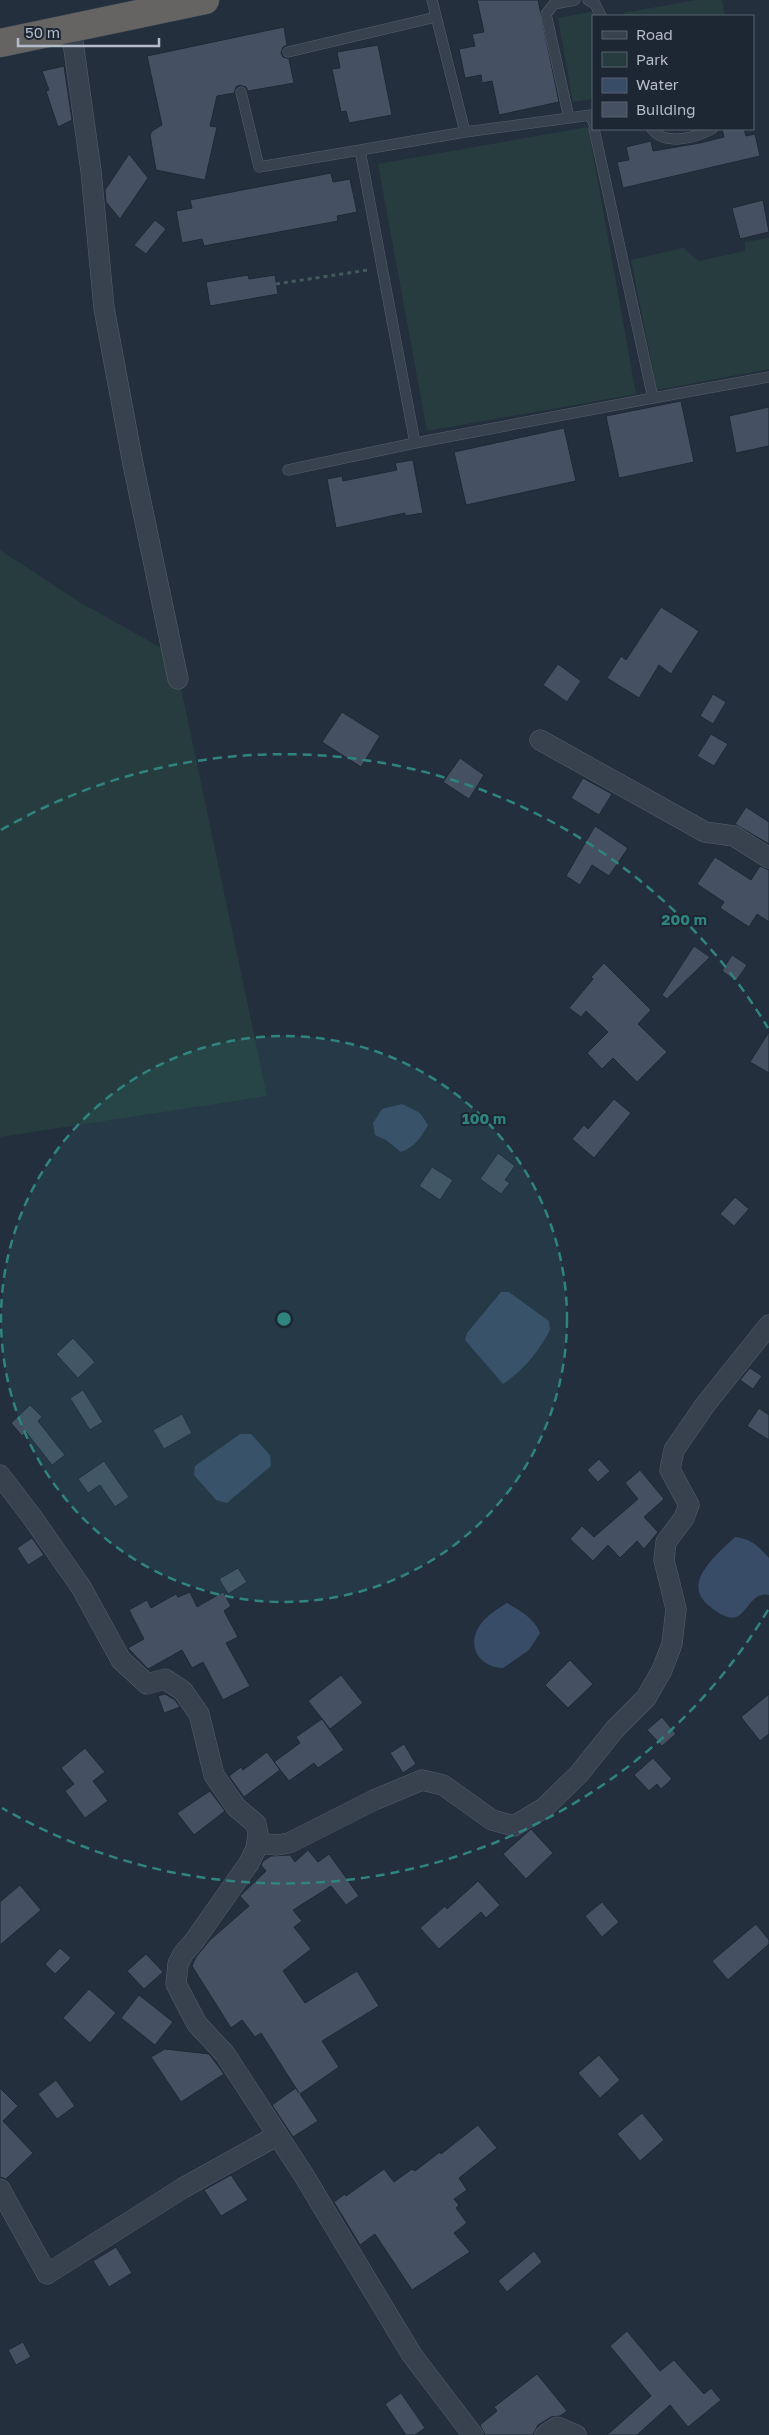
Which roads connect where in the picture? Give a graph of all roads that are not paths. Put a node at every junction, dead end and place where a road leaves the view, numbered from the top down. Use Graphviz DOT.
graph roads {
  1 [pos="206,0"];
  2 [pos="432,0"];
  3 [pos="576,0"];
  4 [pos="588,0"];
  5 [pos="601,15"];
  6 [pos="436,17"];
  7 [pos="71,28"];
  8 [pos="2,41"];
  9 [pos="288,52"];
  10 [pos="241,92"];
  11 [pos="569,118"];
  12 [pos="592,118"];
  13 [pos="594,130"];
  14 [pos="653,130"];
  15 [pos="710,130"];
  16 [pos="465,132"];
  17 [pos="360,150"];
  18 [pos="769,376"];
  19 [pos="653,398"];
  20 [pos="415,444"];
  21 [pos="288,470"];
  22 [pos="178,680"];
  23 [pos="540,740"];
  24 [pos="769,858"];
  25 [pos="769,1325"];
  26 [pos="0,1475"];
  27 [pos="257,1843"];
  28 [pos="278,2134"];
  29 [pos="0,2188"];
  30 [pos="472,2435"];
  31 [pos="545,2435"];
  32 [pos="576,2435"];
  1 -- 7 [label="highway"];
  2 -- 6 [label="lane"];
  3 -- 11 [label="lane"];
  4 -- 5 [label="lane"];
  6 -- 9 [label="lane"];
  6 -- 16 [label="lane"];
  7 -- 8 [label="highway"];
  7 -- 22 [label="street"];
  10 -- 17 [label="lane"];
  11 -- 12 [label="lane"];
  11 -- 16 [label="lane"];
  13 -- 19 [label="lane"];
  14 -- 15 [label="lane"];
  16 -- 17 [label="lane"];
  17 -- 20 [label="lane"];
  18 -- 19 [label="lane"];
  19 -- 20 [label="lane"];
  20 -- 21 [label="lane"];
  23 -- 24 [label="street"];
  25 -- 27 [label="street"];
  26 -- 27 [label="street"];
  27 -- 28 [label="street"];
  28 -- 29 [label="street"];
  28 -- 30 [label="street"];
  31 -- 32 [label="street"];
}
